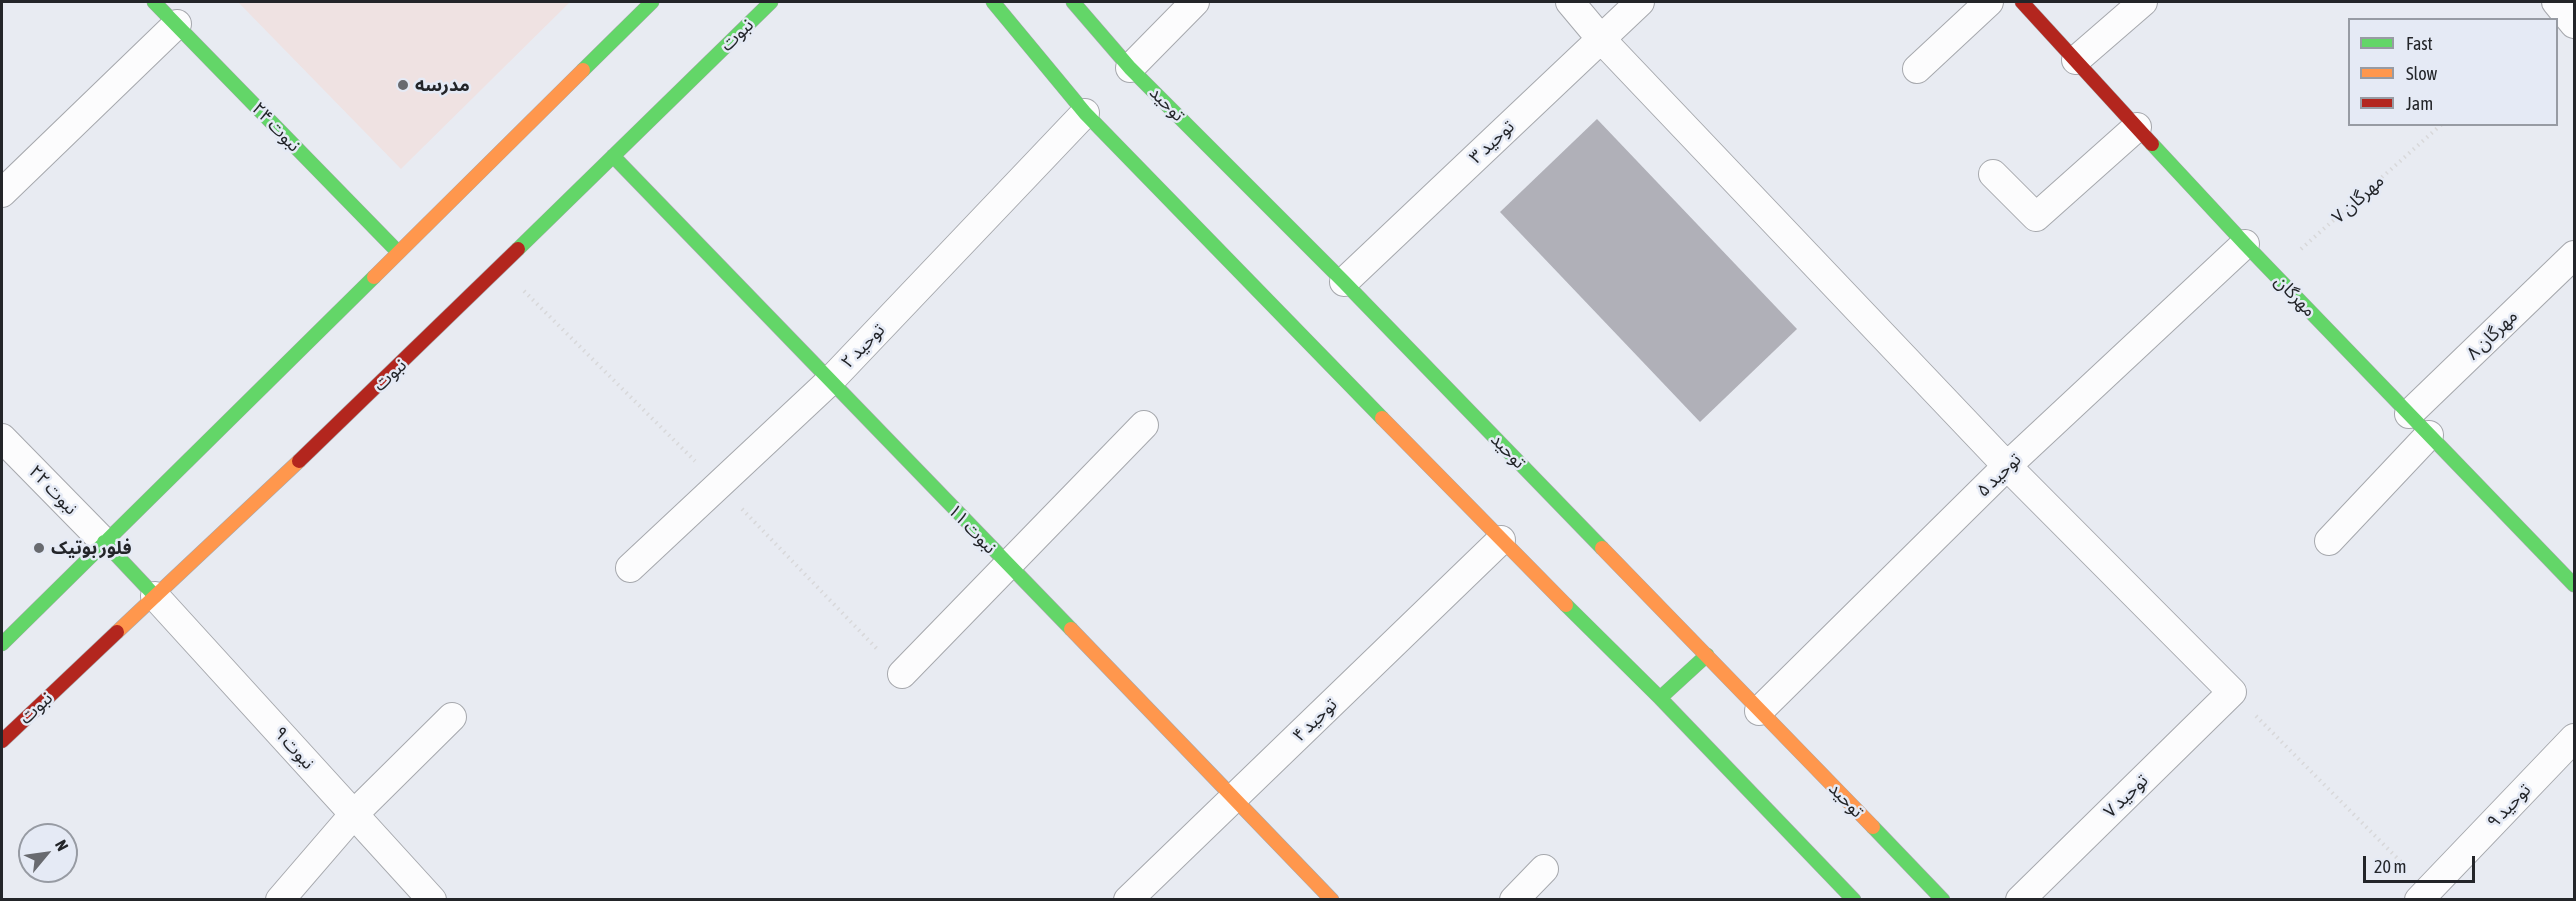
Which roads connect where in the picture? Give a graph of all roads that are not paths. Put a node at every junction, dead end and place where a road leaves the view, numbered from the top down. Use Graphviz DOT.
graph roads {
  1 [pos="154,2"];
  2 [pos="652,2"];
  3 [pos="771,2"];
  4 [pos="993,2"];
  5 [pos="1073,2"];
  6 [pos="1195,2"];
  7 [pos="1570,2"];
  8 [pos="1640,2"];
  9 [pos="1989,2"];
  10 [pos="2022,2"];
  11 [pos="2144,2"];
  12 [pos="2556,2"];
  13 [pos="177,24"];
  14 [pos="2574,24"];
  15 [pos="1601,39"];
  16 [pos="2076,60"];
  17 [pos="1130,68"];
  18 [pos="1917,69"];
  19 [pos="1085,112"];
  20 [pos="2137,127"];
  21 [pos="613,156"];
  22 [pos="1993,174"];
  23 [pos="2,193"];
  24 [pos="2245,244"];
  25 [pos="398,252"];
  26 [pos="2574,255"];
  27 [pos="1344,282"];
  28 [pos="830,381"];
  29 [pos="2409,414"];
  30 [pos="1144,425"];
  31 [pos="2429,435"];
  32 [pos="2,438"];
  33 [pos="2007,466"];
  34 [pos="1501,540"];
  35 [pos="2329,541"];
  36 [pos="104,542"];
  37 [pos="1009,566"];
  38 [pos="630,568"];
  39 [pos="2574,585"];
  40 [pos="155,596"];
  41 [pos="2,644"];
  42 [pos="1707,655"];
  43 [pos="902,674"];
  44 [pos="1660,698"];
  45 [pos="1759,711"];
  46 [pos="452,717"];
  47 [pos="2574,738"];
  48 [pos="2,741"];
  49 [pos="1234,800"];
  50 [pos="354,814"];
  51 [pos="1544,869"];
  52 [pos="2429,896"];
  53 [pos="280,900"];
  54 [pos="432,900"];
  55 [pos="1128,900"];
  56 [pos="1332,900"];
  57 [pos="1514,900"];
  58 [pos="1854,900"];
  59 [pos="1943,900"];
  60 [pos="2020,900"];
  1 -- 13 [label="street, نبوت ۲۴"];
  2 -- 25 [label="street"];
  3 -- 21 [label="street, نبوت"];
  4 -- 19 [label="street"];
  5 -- 17 [label="street, توحید"];
  6 -- 17 [label="street"];
  7 -- 15 [label="street"];
  8 -- 15 [label="street, توحید ۳"];
  9 -- 18 [label="street"];
  10 -- 16 [label="street, مهرگان"];
  11 -- 16 [label="street"];
  12 -- 14 [label="street"];
  13 -- 23 [label="street"];
  13 -- 25 [label="street, نبوت ۲۴"];
  15 -- 27 [label="street, توحید ۳"];
  15 -- 33 [label="street"];
  16 -- 20 [label="street, مهرگان"];
  17 -- 27 [label="street, توحید"];
  19 -- 28 [label="street, توحید ۲"];
  19 -- 34 [label="street"];
  20 -- 22 [label="street"];
  20 -- 24 [label="street, مهرگان"];
  21 -- 28 [label="street, نبوت ۱۱"];
  21 -- 40 [label="street, نبوت"];
  24 -- 29 [label="street, مهرگان"];
  24 -- 33 [label="street, توحید ۵"];
  25 -- 36 [label="street"];
  26 -- 29 [label="street, مهرگان ۸"];
  27 -- 42 [label="street, توحید"];
  28 -- 37 [label="street, نبوت ۱۱"];
  28 -- 38 [label="street, توحید ۲"];
  29 -- 31 [label="street, مهرگان"];
  30 -- 37 [label="street"];
  31 -- 35 [label="street"];
  31 -- 39 [label="street, مهرگان"];
  32 -- 36 [label="street, نبوت ۲۲"];
  33 -- 45 [label="street, توحید ۵"];
  33 -- 60 [label="street, توحید ۷"];
  34 -- 44 [label="street"];
  34 -- 49 [label="street, توحید ۴"];
  36 -- 40 [label="street"];
  36 -- 41 [label="street"];
  37 -- 43 [label="street"];
  37 -- 49 [label="street, نبوت ۱۱"];
  40 -- 48 [label="street, نبوت"];
  40 -- 50 [label="street, نبوت ۹"];
  42 -- 44 [label="street"];
  42 -- 45 [label="street, توحید"];
  44 -- 58 [label="street"];
  45 -- 59 [label="street, توحید"];
  46 -- 50 [label="street"];
  47 -- 52 [label="street, توحید ۹"];
  49 -- 55 [label="street, توحید ۴"];
  49 -- 56 [label="street, نبوت ۱۱"];
  50 -- 53 [label="street"];
  50 -- 54 [label="street, نبوت ۹"];
  51 -- 57 [label="street"];
}
